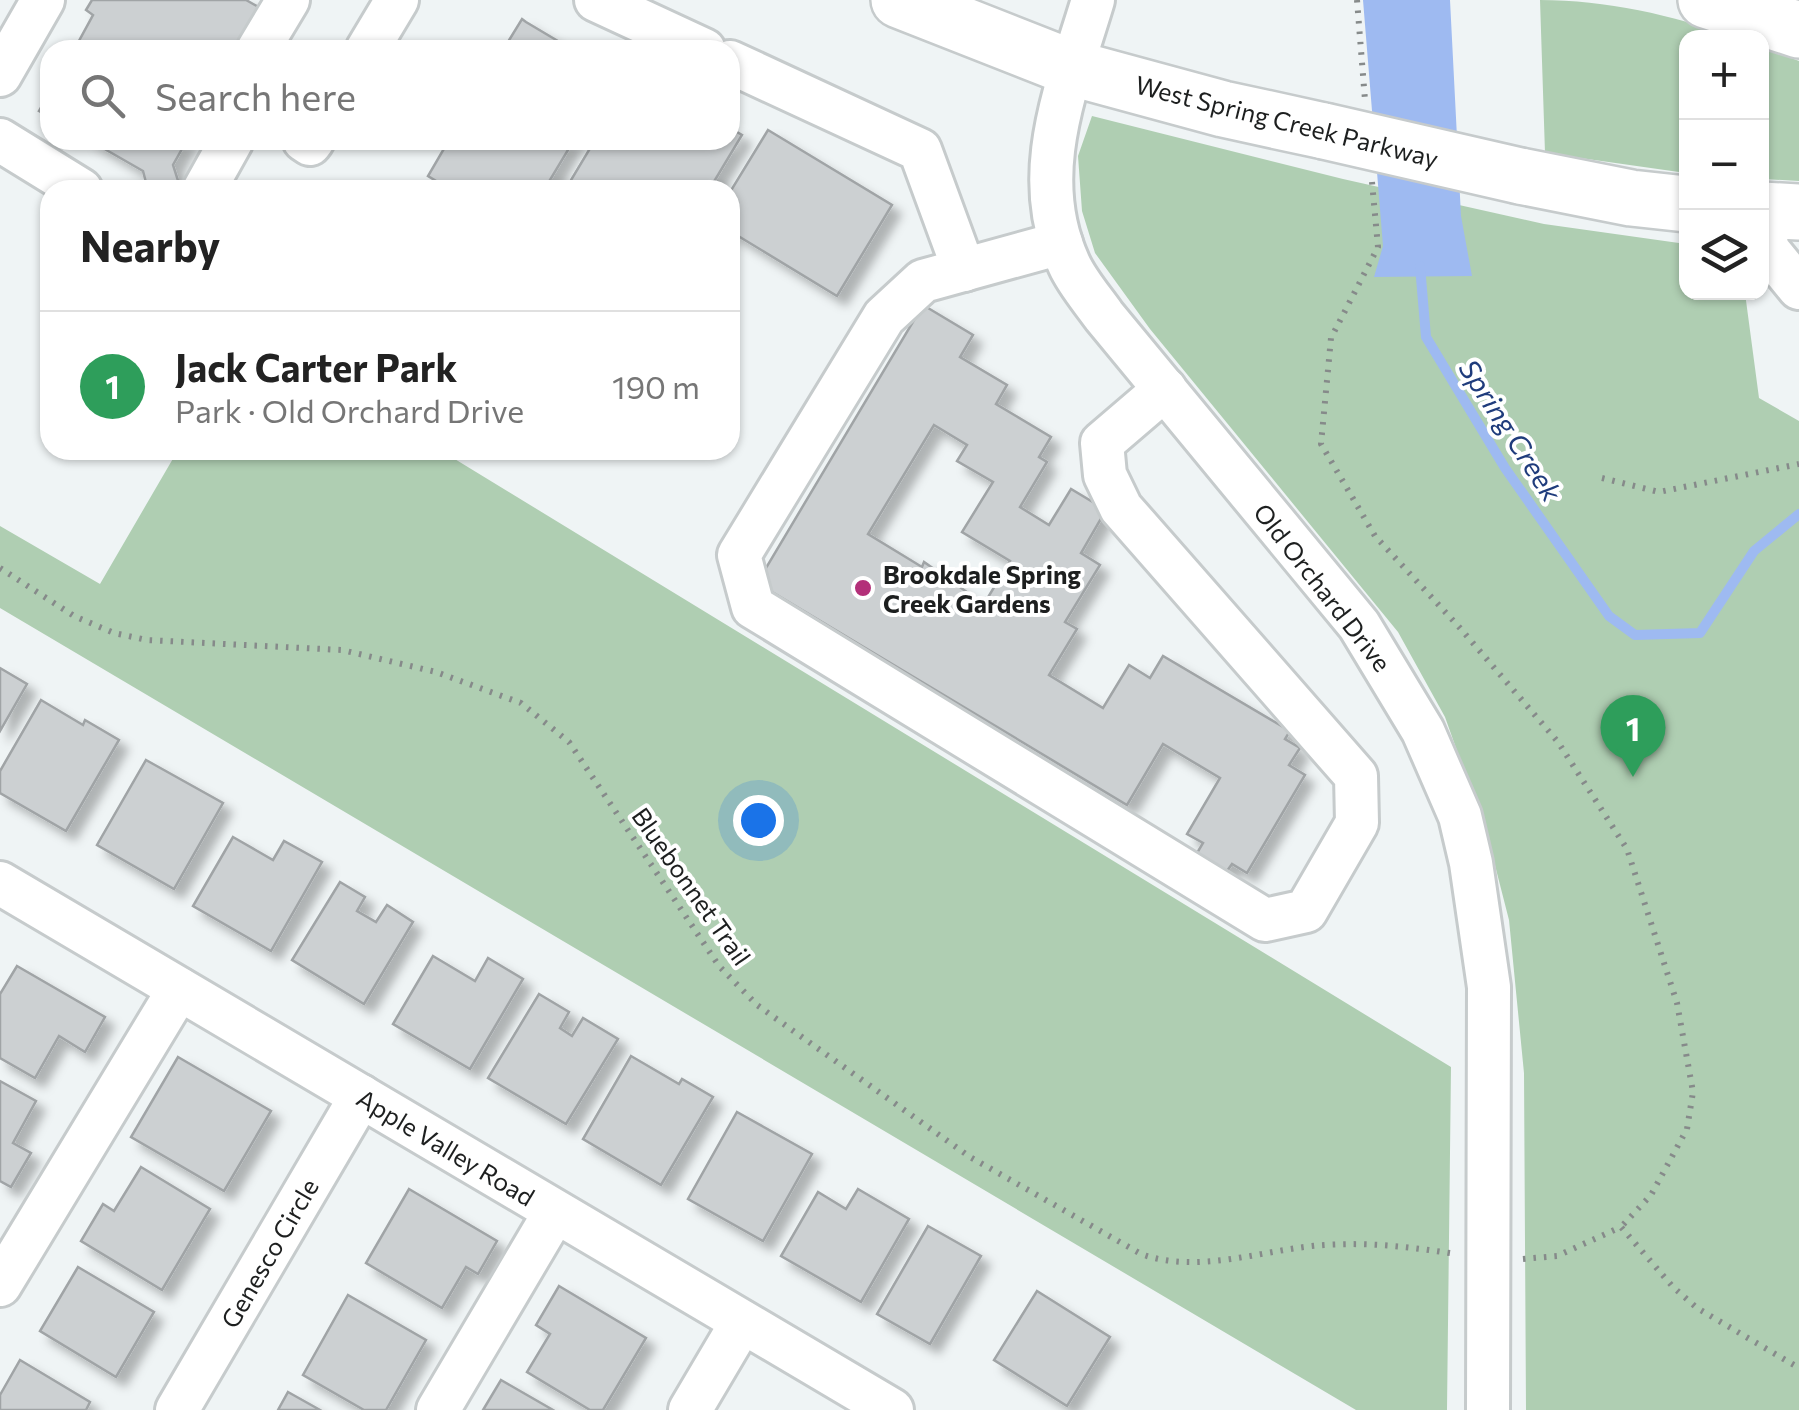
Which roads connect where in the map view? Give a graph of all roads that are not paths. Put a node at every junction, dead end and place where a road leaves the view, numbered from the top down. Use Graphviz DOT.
graph roads {
  1 [pos="43,0"];
  2 [pos="288,0"];
  3 [pos="397,0"];
  4 [pos="596,0"];
  5 [pos="899,0"];
  6 [pos="1093,0"];
  7 [pos="1706,0"];
  8 [pos="665,14"];
  9 [pos="1799,30"];
  10 [pos="264,40"];
  11 [pos="373,40"];
  12 [pos="693,40"];
  13 [pos="740,67"];
  14 [pos="1072,68"];
  15 [pos="0,75"];
  16 [pos="0,140"];
  17 [pos="226,150"];
  18 [pos="66,180"];
  19 [pos="210,180"];
  20 [pos="1679,203"];
  21 [pos="1769,210"];
  22 [pos="1799,212"];
  23 [pos="1062,242"];
  24 [pos="1769,251"];
  25 [pos="964,270"];
  26 [pos="1799,288"];
  27 [pos="1164,390"];
  28 [pos="0,883"];
  29 [pos="179,988"];
  30 [pos="361,1096"];
  31 [pos="555,1212"];
  32 [pos="0,1284"];
  33 [pos="742,1322"];
  34 [pos="176,1410"];
  35 [pos="438,1410"];
  36 [pos="690,1410"];
  37 [pos="892,1410"];
  38 [pos="1488,1410"];
  1 -- 15 [label="street"];
  2 -- 10 [label="street"];
  3 -- 11 [label="street"];
  4 -- 8 [label="street"];
  5 -- 14 [label="main road, West Spring Creek Parkway"];
  6 -- 14 [label="street, Old Orchard Drive"];
  7 -- 9 [label="main road"];
  8 -- 12 [label="street"];
  13 -- 25 [label="street"];
  14 -- 20 [label="main road, West Spring Creek Parkway, bridge"];
  14 -- 23 [label="street, Old Orchard Drive"];
  16 -- 18 [label="street"];
  17 -- 19 [label="street"];
  21 -- 22 [label="main road"];
  23 -- 25 [label="street"];
  23 -- 27 [label="street, Old Orchard Drive"];
  24 -- 26 [label="street"];
  25 -- 27 [label="street"];
  27 -- 38 [label="street, Old Orchard Drive"];
  28 -- 29 [label="street, Apple Valley Road"];
  29 -- 30 [label="street, Apple Valley Road"];
  29 -- 32 [label="street"];
  30 -- 31 [label="street, Apple Valley Road"];
  30 -- 34 [label="street, Genesco Circle"];
  31 -- 33 [label="street, Apple Valley Road"];
  31 -- 35 [label="street"];
  33 -- 36 [label="street"];
  33 -- 37 [label="street, Apple Valley Road"];
}
